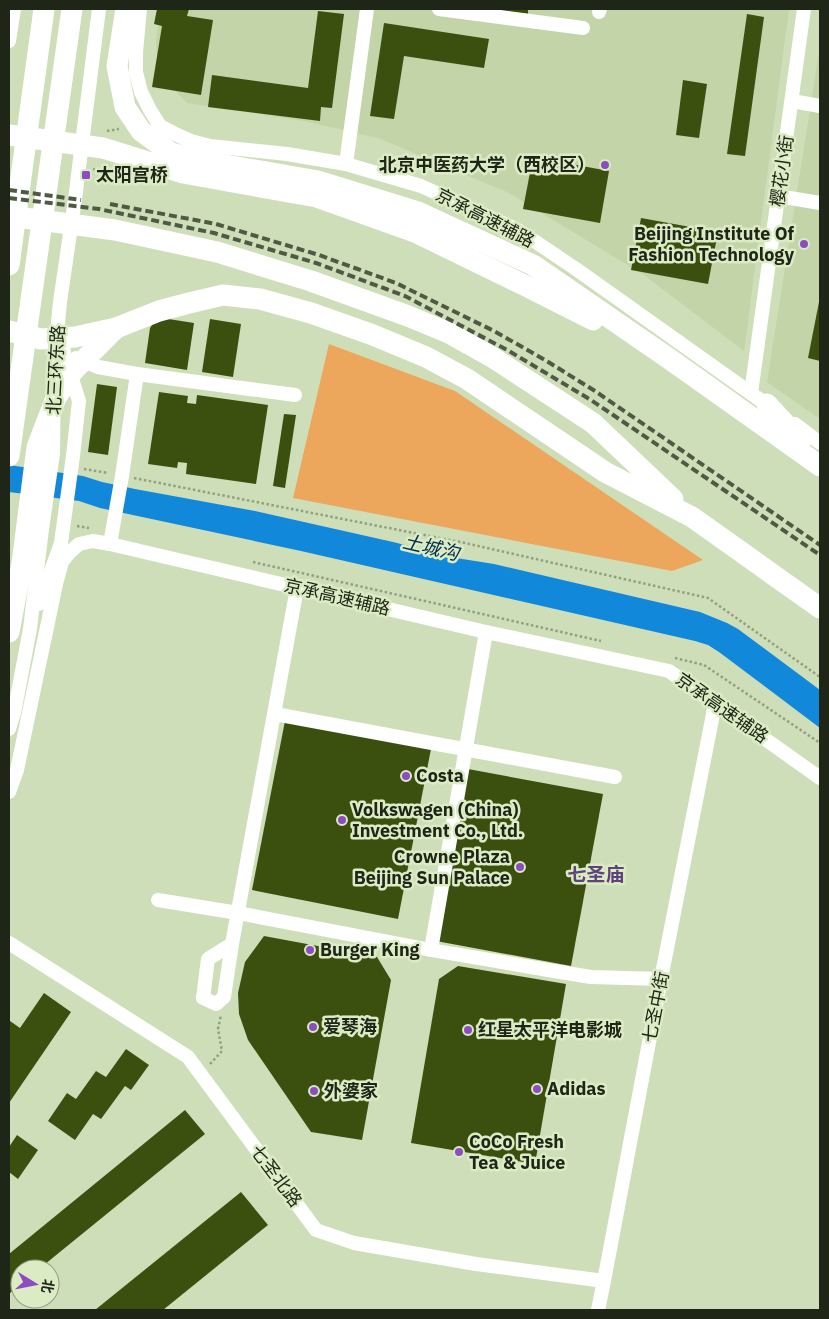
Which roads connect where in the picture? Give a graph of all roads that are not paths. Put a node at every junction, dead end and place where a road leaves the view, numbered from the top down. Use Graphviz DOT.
graph roads {
  1 [pos="14,9"];
  2 [pos="44,9"];
  3 [pos="72,9"];
  4 [pos="99,9"];
  5 [pos="126,9"];
  6 [pos="140,9"];
  7 [pos="367,9"];
  8 [pos="439,9"];
  9 [pos="804,9"];
  10 [pos="583,28"];
  11 [pos="9,40"];
  12 [pos="792,101"];
  13 [pos="820,106"];
  14 [pos="9,135"];
  15 [pos="346,164"];
  16 [pos="778,196"];
  17 [pos="820,203"];
  18 [pos="9,216"];
  19 [pos="9,261"];
  20 [pos="60,302"];
  21 [pos="116,328"];
  22 [pos="9,331"];
  23 [pos="64,349"];
  24 [pos="671,360"];
  25 [pos="137,374"];
  26 [pos="295,395"];
  27 [pos="759,399"];
  28 [pos="820,443"];
  29 [pos="9,456"];
  30 [pos="820,461"];
  31 [pos="820,466"];
  32 [pos="692,517"];
  33 [pos="110,544"];
  34 [pos="297,588"];
  35 [pos="820,608"];
  36 [pos="30,628"];
  37 [pos="9,632"];
  38 [pos="486,632"];
  39 [pos="715,704"];
  40 [pos="274,714"];
  41 [pos="9,730"];
  42 [pos="465,750"];
  43 [pos="615,777"];
  44 [pos="820,778"];
  45 [pos="9,792"];
  46 [pos="158,900"];
  47 [pos="238,913"];
  48 [pos="9,943"];
  49 [pos="232,944"];
  50 [pos="431,950"];
  51 [pos="661,979"];
  52 [pos="604,1281"];
  53 [pos="598,1310"];
  1 -- 11 [label="street"];
  2 -- 19 [label="highway"];
  3 -- 29 [label="highway"];
  4 -- 20 [label="street, 北三环东路"];
  5 -- 24 [label="highway"];
  6 -- 15 [label="street, 京承高速辅路"];
  7 -- 15 [label="street"];
  8 -- 10 [label="street"];
  9 -- 12 [label="street, 樱花小街"];
  12 -- 13 [label="street"];
  12 -- 16 [label="street, 樱花小街"];
  14 -- 24 [label="highway"];
  15 -- 27 [label="street, 京承高速辅路"];
  16 -- 17 [label="street"];
  16 -- 27 [label="street, 樱花小街"];
  18 -- 32 [label="highway"];
  20 -- 23 [label="street"];
  20 -- 36 [label="street, 北三环东路"];
  21 -- 22 [label="highway"];
  21 -- 32 [label="highway"];
  21 -- 37 [label="highway"];
  23 -- 25 [label="street"];
  23 -- 36 [label="street"];
  24 -- 31 [label="highway"];
  25 -- 26 [label="street"];
  25 -- 33 [label="street"];
  27 -- 28 [label="street, 京承高速辅路"];
  27 -- 30 [label="highway"];
  32 -- 35 [label="highway"];
  33 -- 34 [label="street, 京承高速辅路"];
  33 -- 45 [label="street, 京承高速辅路"];
  34 -- 38 [label="street, 京承高速辅路"];
  34 -- 40 [label="street"];
  36 -- 41 [label="street, 北三环东路"];
  38 -- 39 [label="street, 京承高速辅路"];
  38 -- 42 [label="street"];
  39 -- 44 [label="street, 京承高速辅路"];
  39 -- 51 [label="street, 七圣中街"];
  40 -- 42 [label="street"];
  40 -- 47 [label="street"];
  42 -- 43 [label="street"];
  42 -- 50 [label="street"];
  46 -- 47 [label="street"];
  47 -- 49 [label="street"];
  47 -- 50 [label="street"];
  48 -- 52 [label="street, 七圣北路"];
  49 -- 49 [label="street"];
  50 -- 51 [label="street"];
  51 -- 52 [label="street, 七圣中街"];
  52 -- 53 [label="street, 七圣中街"];
}
